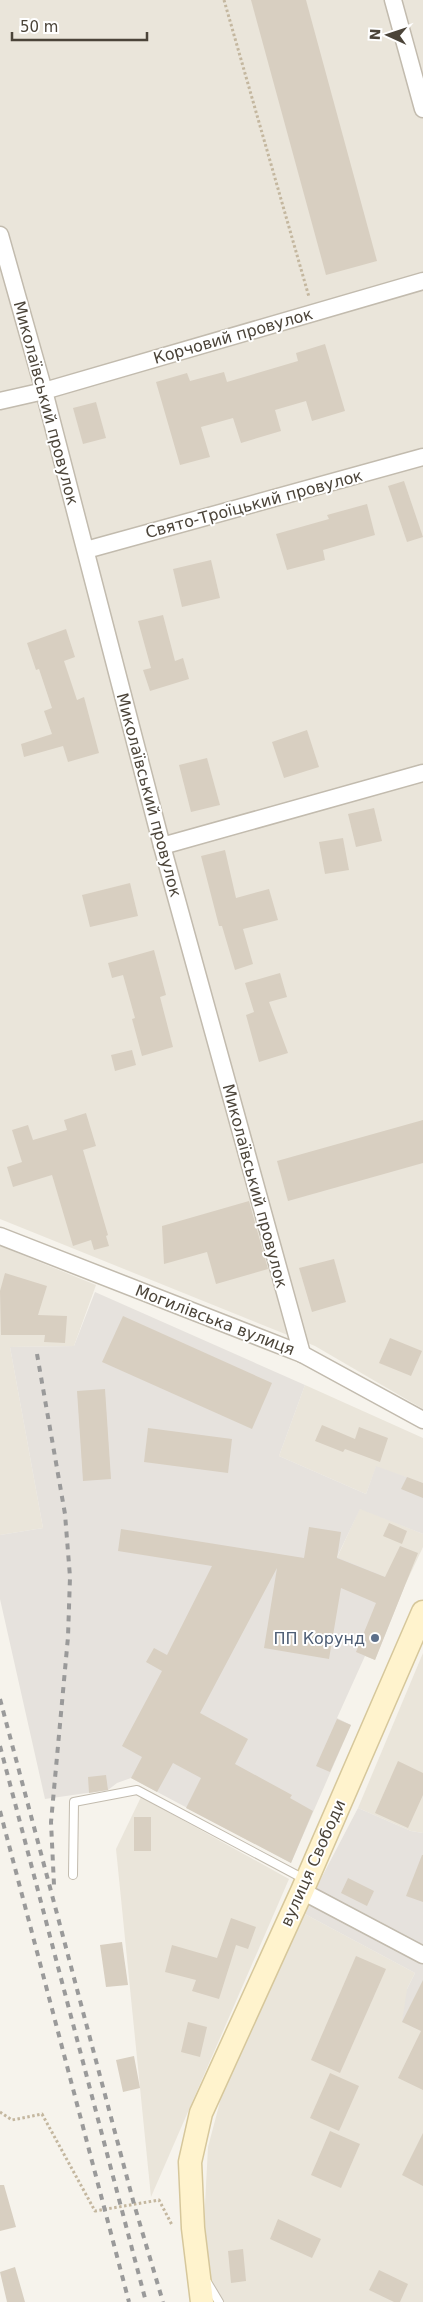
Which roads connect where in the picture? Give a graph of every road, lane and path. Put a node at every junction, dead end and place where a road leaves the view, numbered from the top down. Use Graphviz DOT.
graph roads {
  1 [pos="224,0"];
  2 [pos="393,0"];
  3 [pos="423,109"];
  4 [pos="0,235"];
  5 [pos="423,281"];
  6 [pos="314,312"];
  7 [pos="44,391"];
  8 [pos="0,401"];
  9 [pos="423,458"];
  10 [pos="86,550"];
  11 [pos="423,773"];
  12 [pos="162,846"];
  13 [pos="0,1236"];
  14 [pos="302,1354"];
  15 [pos="423,1420"];
  16 [pos="423,1612"];
  17 [pos="72,1875"];
  18 [pos="304,1886"];
  19 [pos="423,1954"];
  20 [pos="0,2112"];
  21 [pos="174,2229"];
  22 [pos="197,2265"];
  23 [pos="202,2302"];
  24 [pos="219,2302"];
  1 -- 6 [label="path"];
  2 -- 3 [label="street"];
  4 -- 7 [label="street, Миколаївський провулок"];
  5 -- 6 [label="street, Корчовий провулок"];
  6 -- 7 [label="street, Корчовий провулок"];
  7 -- 8 [label="street, Корчовий провулок"];
  7 -- 10 [label="street, Миколаївський провулок"];
  9 -- 10 [label="street, Свято-Троїцький провулок"];
  10 -- 12 [label="street, Миколаївський провулок"];
  11 -- 12 [label="street"];
  12 -- 14 [label="street, Миколаївський провулок"];
  13 -- 14 [label="street, Могилівська вулиця"];
  14 -- 15 [label="street, Могилівська вулиця"];
  16 -- 18 [label="street, вулиця Свободи"];
  17 -- 18 [label="lane"];
  18 -- 19 [label="street"];
  18 -- 22 [label="street, вулиця Свободи"];
  20 -- 21 [label="path"];
  22 -- 23 [label="street, вулиця Свободи"];
  22 -- 24 [label="lane"];
}
